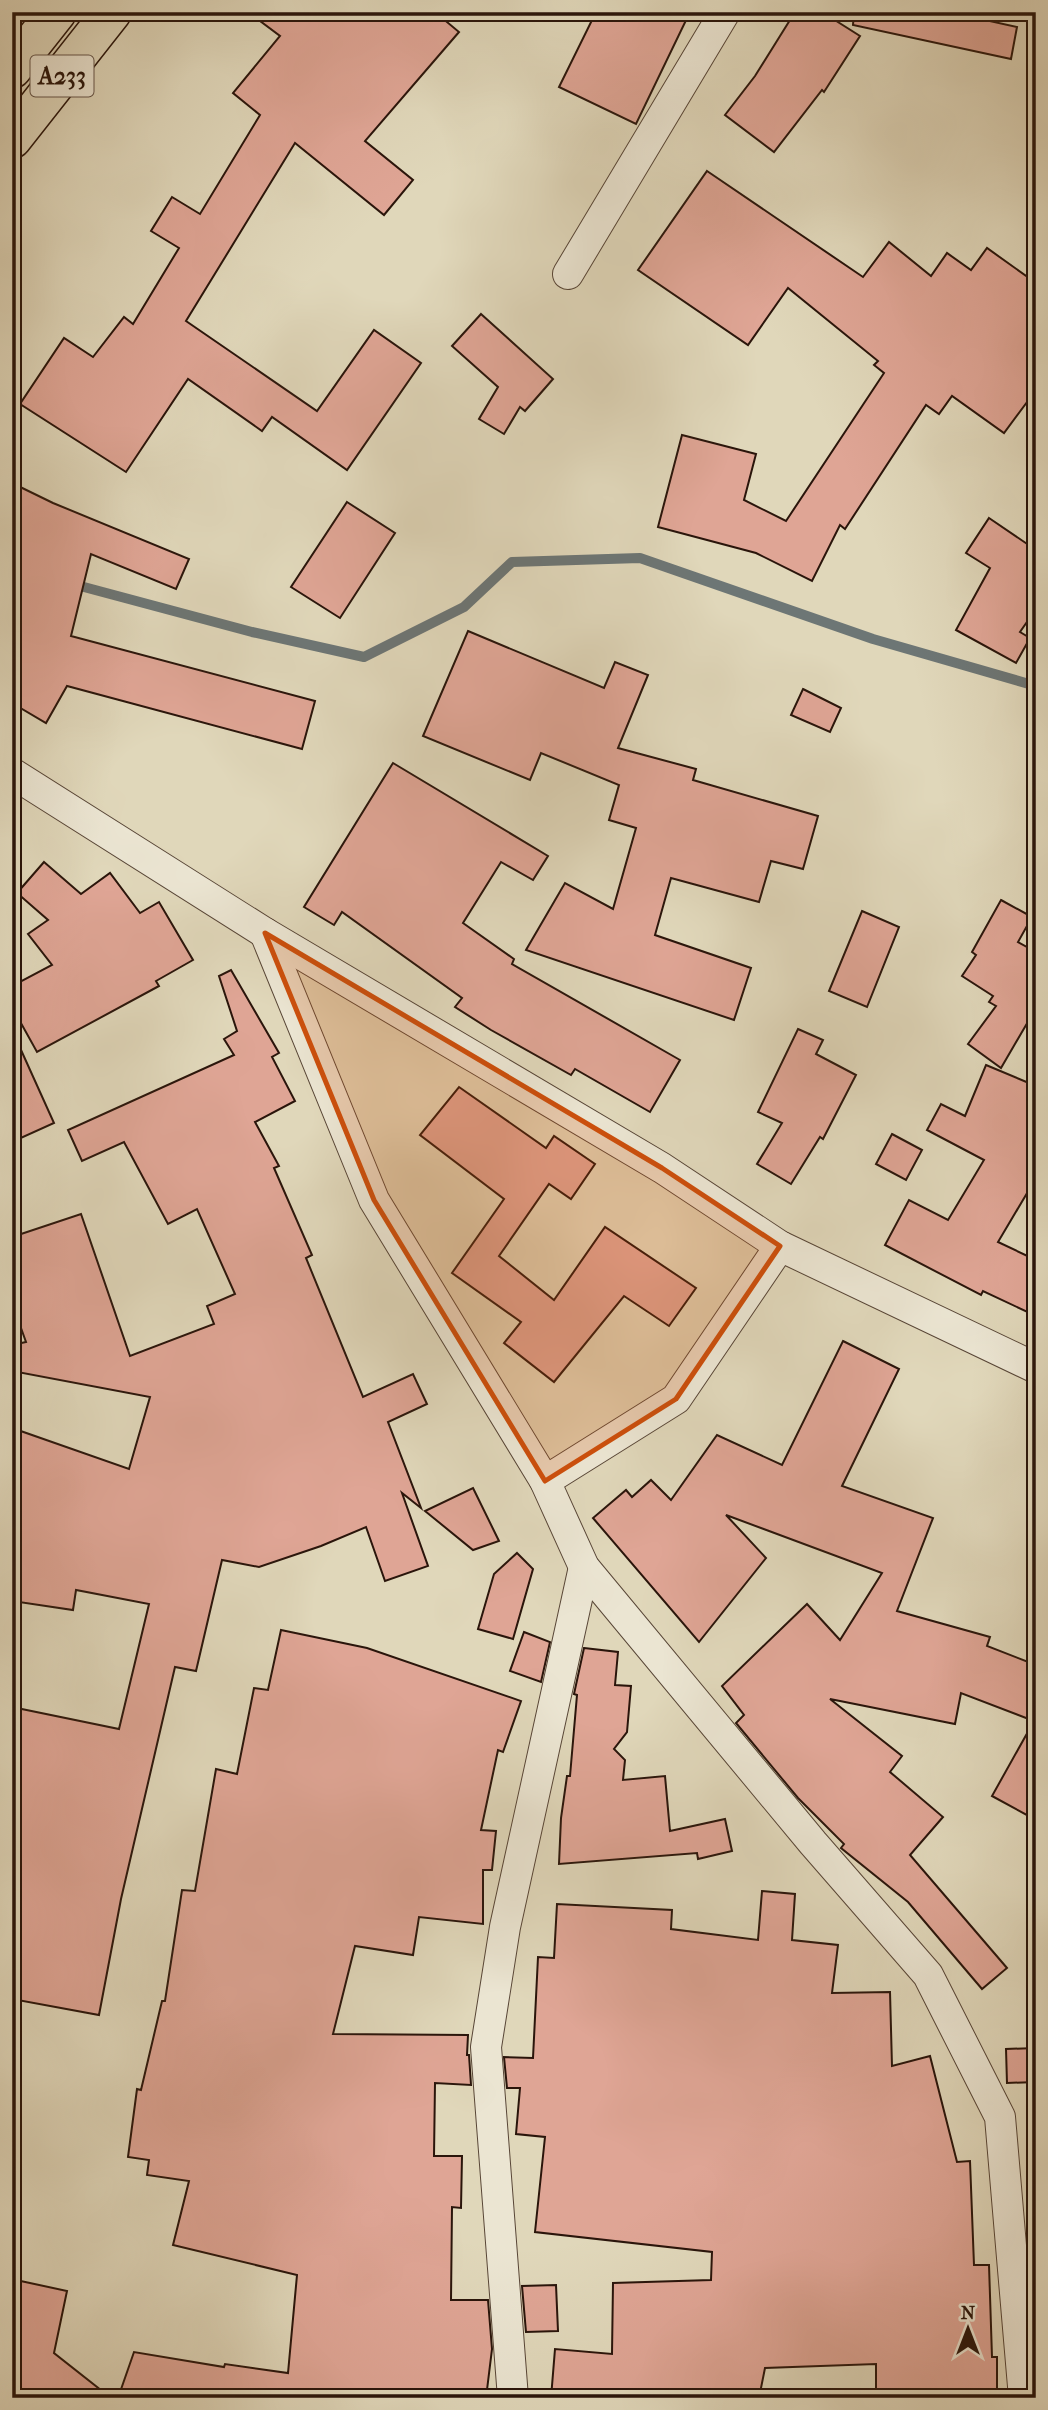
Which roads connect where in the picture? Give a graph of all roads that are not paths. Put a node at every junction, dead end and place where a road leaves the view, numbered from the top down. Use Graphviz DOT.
graph roads {
  1 [pos="57,12"];
  2 [pos="112,12"];
  3 [pos="725,12"];
  4 [pos="12,69"];
  5 [pos="12,139"];
  6 [pos="568,274"];
  7 [pos="12,773"];
  8 [pos="265,933"];
  9 [pos="780,1246"];
  10 [pos="1036,1367"];
  11 [pos="545,1481"];
  12 [pos="584,1567"];
  13 [pos="513,2398"];
  14 [pos="1024,2398"];
  1 -- 4 [label="highway, A233"];
  2 -- 5 [label="highway, A233"];
  3 -- 6 [label="street"];
  7 -- 8 [label="street"];
  8 -- 9 [label="street"];
  8 -- 11 [label="street"];
  9 -- 10 [label="street"];
  9 -- 11 [label="street"];
  11 -- 12 [label="street"];
  12 -- 13 [label="street"];
  12 -- 14 [label="street"];
}
